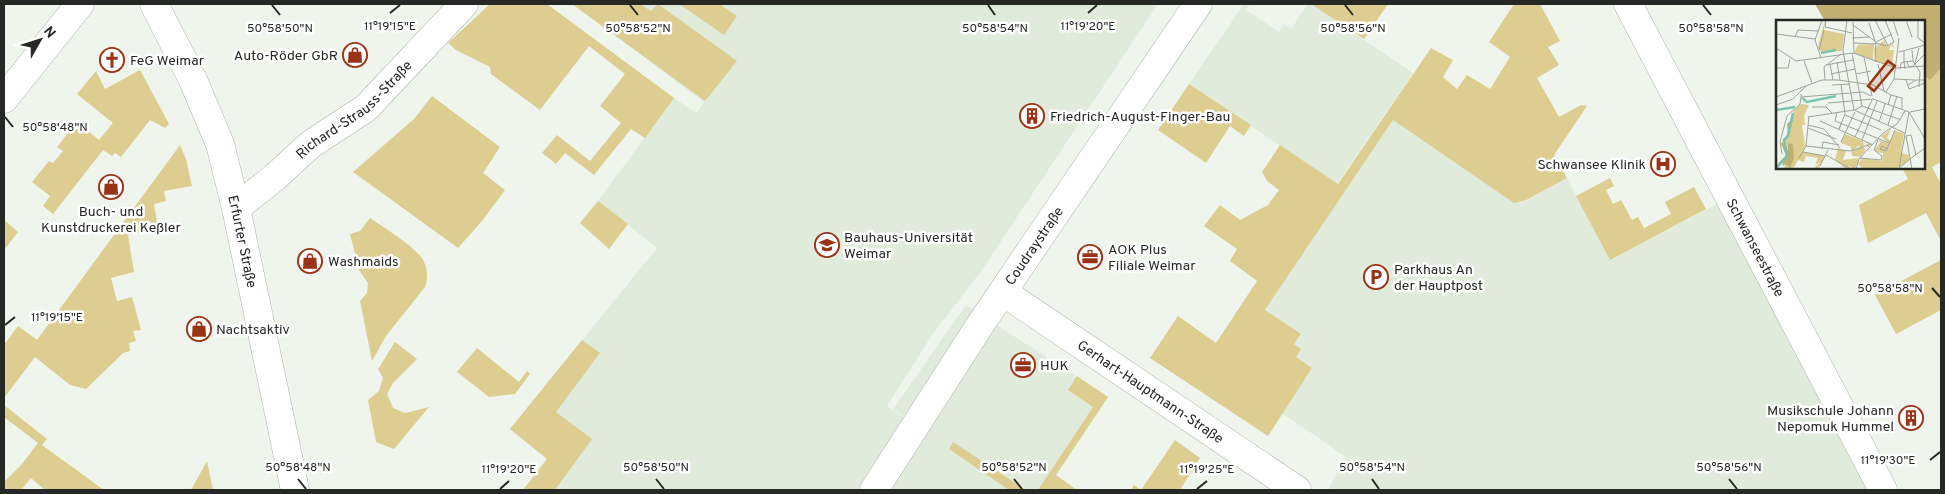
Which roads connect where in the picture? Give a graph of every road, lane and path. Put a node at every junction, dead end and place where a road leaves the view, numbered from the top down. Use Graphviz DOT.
graph roads {
  1 [pos="80,4"];
  2 [pos="154,4"];
  3 [pos="464,4"];
  4 [pos="1198,4"];
  5 [pos="1628,4"];
  6 [pos="4,99"];
  7 [pos="236,208"];
  8 [pos="1003,292"];
  9 [pos="296,490"];
  10 [pos="874,490"];
  11 [pos="1297,490"];
  12 [pos="1883,490"];
  1 -- 6 [label="street"];
  2 -- 7 [label="street, Erfurter Straße"];
  3 -- 7 [label="street, Richard-Strauss-Straße"];
  4 -- 8 [label="street, Coudraystraße"];
  5 -- 12 [label="street, Schwanseestraße"];
  7 -- 9 [label="street, Erfurter Straße"];
  8 -- 10 [label="street, Coudraystraße"];
  8 -- 11 [label="street, Gerhart-Hauptmann-Straße"];
}
